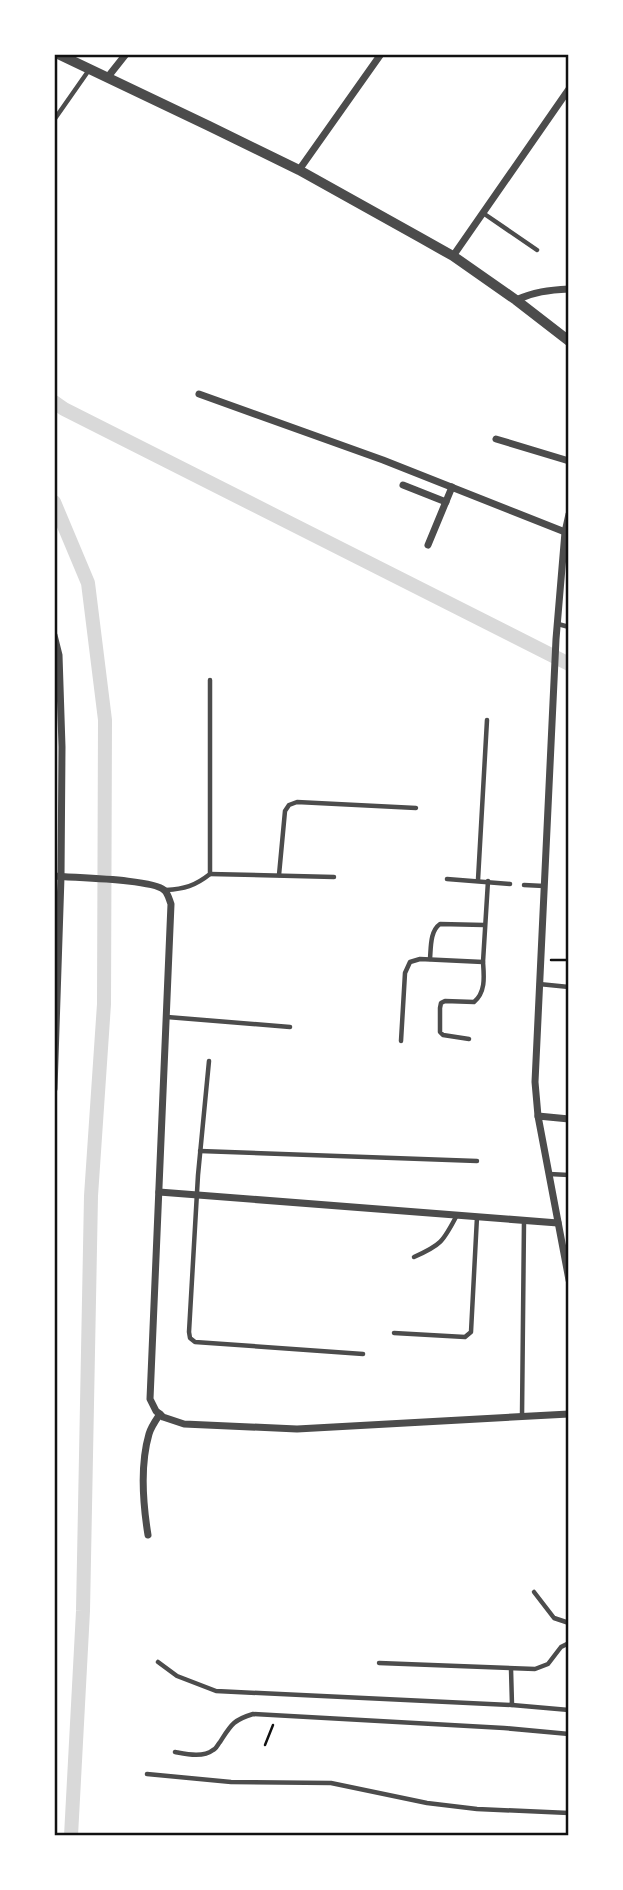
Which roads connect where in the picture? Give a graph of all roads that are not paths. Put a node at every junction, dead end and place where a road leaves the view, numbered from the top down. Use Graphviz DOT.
graph roads {
  1 [pos="58,54"];
  2 [pos="126,54"];
  3 [pos="381,54"];
  4 [pos="89,69"];
  5 [pos="107,78"];
  6 [pos="569,89"];
  7 [pos="54,120"];
  8 [pos="299,170"];
  9 [pos="483,214"];
  10 [pos="537,250"];
  11 [pos="453,256"];
  12 [pos="569,289"];
  13 [pos="516,300"];
  14 [pos="569,341"];
  15 [pos="199,394"];
  16 [pos="496,439"];
  17 [pos="569,461"];
  18 [pos="403,485"];
  19 [pos="452,487"];
  20 [pos="446,502"];
  21 [pos="569,514"];
  22 [pos="565,532"];
  23 [pos="428,545"];
  24 [pos="558,624"];
  25 [pos="569,627"];
  26 [pos="54,637"];
  27 [pos="210,680"];
  28 [pos="57,683"];
  29 [pos="487,720"];
  30 [pos="416,808"];
  31 [pos="210,874"];
  32 [pos="279,875"];
  33 [pos="58,877"];
  34 [pos="334,877"];
  35 [pos="447,879"];
  36 [pos="478,880"];
  37 [pos="488,881"];
  38 [pos="510,884"];
  39 [pos="524,885"];
  40 [pos="544,886"];
  41 [pos="165,891"];
  42 [pos="484,925"];
  43 [pos="430,959"];
  44 [pos="483,962"];
  45 [pos="539,984"];
  46 [pos="569,987"];
  47 [pos="166,1016"];
  48 [pos="290,1027"];
  49 [pos="470,1039"];
  50 [pos="55,1040"];
  51 [pos="401,1041"];
  52 [pos="209,1061"];
  53 [pos="54,1089"];
  54 [pos="538,1116"];
  55 [pos="569,1119"];
  56 [pos="201,1151"];
  57 [pos="477,1161"];
  58 [pos="549,1174"];
  59 [pos="569,1175"];
  60 [pos="159,1192"];
  61 [pos="197,1195"];
  62 [pos="457,1215"];
  63 [pos="477,1217"];
  64 [pos="524,1221"];
  65 [pos="558,1223"];
  66 [pos="414,1257"];
  67 [pos="569,1280"];
  68 [pos="394,1333"];
  69 [pos="363,1354"];
  70 [pos="160,1414"];
  71 [pos="569,1414"];
  72 [pos="522,1416"];
  73 [pos="148,1535"];
  74 [pos="534,1592"];
  75 [pos="569,1623"];
  76 [pos="569,1643"];
  77 [pos="158,1662"];
  78 [pos="379,1663"];
  79 [pos="511,1669"];
  80 [pos="512,1705"];
  81 [pos="569,1710"];
  82 [pos="569,1734"];
  83 [pos="174,1752"];
  84 [pos="148,1774"];
  85 [pos="569,1813"];
  1 -- 4 [label="street"];
  2 -- 5 [label="street"];
  3 -- 8 [label="street"];
  4 -- 5 [label="street"];
  4 -- 7 [label="lane"];
  5 -- 8 [label="street"];
  6 -- 9 [label="street"];
  8 -- 11 [label="street"];
  9 -- 10 [label="lane"];
  9 -- 11 [label="street"];
  11 -- 13 [label="street"];
  12 -- 13 [label="street"];
  13 -- 14 [label="street"];
  15 -- 19 [label="street"];
  16 -- 17 [label="street"];
  18 -- 20 [label="street"];
  19 -- 20 [label="street"];
  19 -- 22 [label="street"];
  20 -- 23 [label="street"];
  21 -- 22 [label="street"];
  22 -- 24 [label="street"];
  24 -- 25 [label="lane"];
  24 -- 40 [label="street"];
  26 -- 28 [label="street"];
  27 -- 31 [label="lane"];
  28 -- 33 [label="street"];
  29 -- 36 [label="lane"];
  30 -- 32 [label="lane"];
  31 -- 32 [label="lane"];
  31 -- 41 [label="lane"];
  32 -- 34 [label="lane"];
  33 -- 41 [label="street"];
  33 -- 50 [label="street"];
  35 -- 36 [label="lane"];
  36 -- 37 [label="lane"];
  37 -- 38 [label="lane"];
  37 -- 42 [label="lane"];
  39 -- 40 [label="lane"];
  40 -- 45 [label="street"];
  41 -- 47 [label="street"];
  42 -- 43 [label="lane"];
  42 -- 44 [label="lane"];
  43 -- 44 [label="lane"];
  43 -- 51 [label="lane"];
  44 -- 49 [label="lane"];
  45 -- 46 [label="lane"];
  45 -- 54 [label="street"];
  47 -- 48 [label="lane"];
  47 -- 60 [label="street"];
  50 -- 53 [label="street"];
  52 -- 56 [label="lane"];
  54 -- 55 [label="street"];
  54 -- 58 [label="street"];
  56 -- 57 [label="lane"];
  56 -- 61 [label="lane"];
  58 -- 59 [label="lane"];
  58 -- 65 [label="street"];
  60 -- 61 [label="street"];
  60 -- 70 [label="street"];
  61 -- 62 [label="street"];
  61 -- 69 [label="lane"];
  62 -- 63 [label="street"];
  62 -- 66 [label="lane"];
  63 -- 64 [label="street"];
  63 -- 68 [label="lane"];
  64 -- 65 [label="street"];
  64 -- 72 [label="lane"];
  65 -- 67 [label="street"];
  70 -- 72 [label="street"];
  70 -- 73 [label="street"];
  71 -- 72 [label="street"];
  74 -- 75 [label="lane"];
  76 -- 79 [label="lane"];
  77 -- 80 [label="lane"];
  78 -- 79 [label="lane"];
  79 -- 80 [label="lane"];
  80 -- 81 [label="lane"];
  82 -- 83 [label="lane"];
  84 -- 85 [label="lane"];
}
